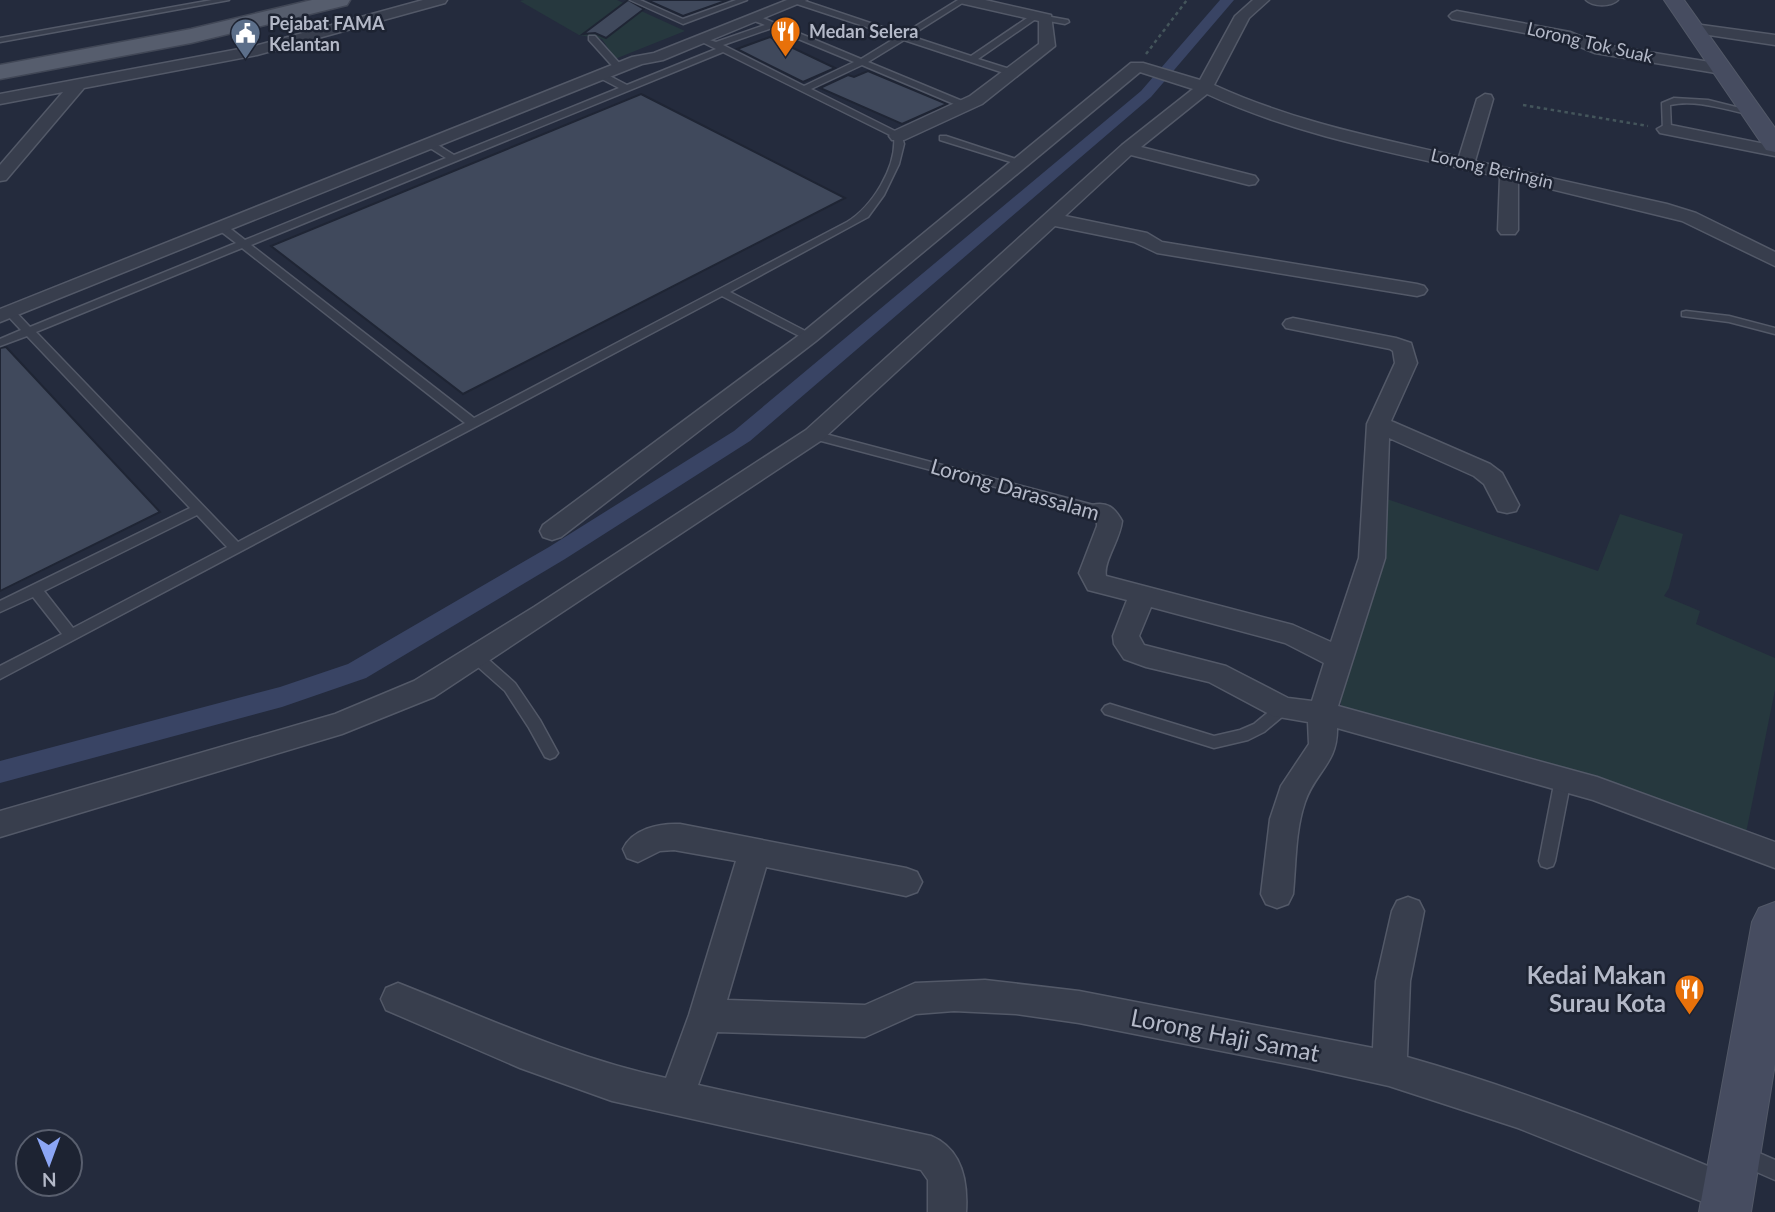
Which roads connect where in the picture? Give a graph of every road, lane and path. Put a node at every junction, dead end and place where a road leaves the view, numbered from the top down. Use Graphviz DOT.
graph roads {
  1 [pos="225,0"];
  2 [pos="300,0"];
  3 [pos="340,0"];
  4 [pos="440,0"];
  5 [pos="634,0"];
  6 [pos="743,0"];
  7 [pos="794,0"];
  8 [pos="964,0"];
  9 [pos="1187,0"];
  10 [pos="1262,0"];
  11 [pos="1593,0"];
  12 [pos="1611,0"];
  13 [pos="1674,0"];
  14 [pos="1457,16"];
  15 [pos="1041,17"];
  16 [pos="755,18"];
  17 [pos="1065,22"];
  18 [pos="772,25"];
  19 [pos="1694,29"];
  20 [pos="905,36"];
  21 [pos="592,38"];
  22 [pos="0,40"];
  23 [pos="1775,40"];
  24 [pos="714,44"];
  25 [pos="971,58"];
  26 [pos="638,61"];
  27 [pos="862,62"];
  28 [pos="0,65"];
  29 [pos="1140,67"];
  30 [pos="620,68"];
  31 [pos="1722,69"];
  32 [pos="0,72"];
  33 [pos="1013,73"];
  34 [pos="601,75"];
  35 [pos="1195,84"];
  36 [pos="78,85"];
  37 [pos="626,89"];
  38 [pos="804,89"];
  39 [pos="0,99"];
  40 [pos="1485,99"];
  41 [pos="964,105"];
  42 [pos="1523,105"];
  43 [pos="1752,112"];
  44 [pos="1666,129"];
  45 [pos="898,136"];
  46 [pos="943,138"];
  47 [pos="430,144"];
  48 [pos="1775,145"];
  49 [pos="1128,149"];
  50 [pos="1775,151"];
  51 [pos="453,159"];
  52 [pos="1020,162"];
  53 [pos="1466,162"];
  54 [pos="1509,172"];
  55 [pos="0,176"];
  56 [pos="1249,180"];
  57 [pos="1051,219"];
  58 [pos="223,228"];
  59 [pos="1508,230"];
  60 [pos="244,244"];
  61 [pos="1775,260"];
  62 [pos="1417,290"];
  63 [pos="722,292"];
  64 [pos="5,314"];
  65 [pos="1686,314"];
  66 [pos="1293,324"];
  67 [pos="28,331"];
  68 [pos="1775,331"];
  69 [pos="810,337"];
  70 [pos="0,343"];
  71 [pos="474,424"];
  72 [pos="1378,424"];
  73 [pos="814,435"];
  74 [pos="1507,505"];
  75 [pos="198,509"];
  76 [pos="1101,511"];
  77 [pos="552,531"];
  78 [pos="236,548"];
  79 [pos="35,590"];
  80 [pos="1142,595"];
  81 [pos="0,607"];
  82 [pos="71,635"];
  83 [pos="475,656"];
  84 [pos="1338,658"];
  85 [pos="0,673"];
  86 [pos="1283,708"];
  87 [pos="1110,710"];
  88 [pos="1322,713"];
  89 [pos="550,753"];
  90 [pos="1563,779"];
  91 [pos="0,824"];
  92 [pos="638,849"];
  93 [pos="754,854"];
  94 [pos="1775,855"];
  95 [pos="1547,861"];
  96 [pos="906,882"];
  97 [pos="1277,894"];
  98 [pos="1408,911"];
  99 [pos="1775,922"];
  100 [pos="398,999"];
  101 [pos="706,1015"];
  102 [pos="1766,1029"];
  103 [pos="1389,1069"];
  104 [pos="676,1098"];
  105 [pos="1741,1182"];
  106 [pos="947,1212"];
  1 -- 22 [label="lane"];
  2 -- 28 [label="main road"];
  3 -- 32 [label="main road"];
  4 -- 36 [label="street"];
  5 -- 6 [label="lane"];
  7 -- 16 [label="street"];
  7 -- 20 [label="lane"];
  7 -- 26 [label="street"];
  8 -- 15 [label="street"];
  8 -- 20 [label="lane"];
  9 -- 29 [label="path"];
  10 -- 35 [label="street"];
  11 -- 12 [label="street"];
  13 -- 19 [label="main road"];
  14 -- 31 [label="street, Lorong Tok Suak"];
  15 -- 17 [label="lane"];
  15 -- 25 [label="lane"];
  15 -- 33 [label="street"];
  16 -- 18 [label="lane"];
  16 -- 24 [label="street"];
  18 -- 24 [label="lane"];
  18 -- 27 [label="lane"];
  19 -- 23 [label="street"];
  19 -- 31 [label="main road"];
  20 -- 25 [label="lane"];
  20 -- 27 [label="lane"];
  21 -- 30 [label="lane"];
  24 -- 26 [label="street"];
  24 -- 37 [label="lane"];
  24 -- 38 [label="lane"];
  25 -- 33 [label="lane"];
  26 -- 30 [label="street"];
  27 -- 38 [label="lane"];
  27 -- 41 [label="lane"];
  29 -- 35 [label="street, Lorong Beringin"];
  29 -- 52 [label="street"];
  30 -- 34 [label="street"];
  31 -- 43 [label="main road"];
  33 -- 41 [label="street"];
  34 -- 37 [label="lane"];
  34 -- 47 [label="street"];
  35 -- 49 [label="street"];
  35 -- 53 [label="street, Lorong Beringin"];
  36 -- 39 [label="street"];
  36 -- 55 [label="street"];
  37 -- 51 [label="lane"];
  38 -- 45 [label="lane"];
  40 -- 53 [label="street"];
  41 -- 45 [label="street"];
  42 -- 44 [label="path"];
  43 -- 44 [label="lane"];
  43 -- 48 [label="main road"];
  44 -- 50 [label="street"];
  45 -- 63 [label="lane"];
  46 -- 52 [label="lane"];
  47 -- 51 [label="lane"];
  47 -- 58 [label="street"];
  49 -- 56 [label="street"];
  49 -- 57 [label="street"];
  51 -- 60 [label="lane"];
  52 -- 69 [label="street"];
  53 -- 54 [label="street, Lorong Beringin"];
  54 -- 59 [label="street"];
  54 -- 61 [label="street, Lorong Beringin"];
  57 -- 62 [label="street"];
  57 -- 73 [label="street"];
  58 -- 60 [label="lane"];
  58 -- 64 [label="street"];
  60 -- 67 [label="lane"];
  60 -- 71 [label="lane"];
  63 -- 69 [label="lane"];
  63 -- 71 [label="lane"];
  64 -- 67 [label="lane"];
  65 -- 68 [label="lane"];
  66 -- 72 [label="street"];
  67 -- 70 [label="lane"];
  67 -- 75 [label="lane"];
  69 -- 77 [label="street"];
  71 -- 78 [label="lane"];
  72 -- 74 [label="street"];
  72 -- 84 [label="street"];
  73 -- 76 [label="lane, Lorong Darassalam"];
  73 -- 83 [label="street"];
  75 -- 78 [label="lane"];
  75 -- 79 [label="lane"];
  76 -- 80 [label="street, Lorong Darassalam"];
  78 -- 82 [label="lane"];
  79 -- 81 [label="lane"];
  79 -- 82 [label="lane"];
  80 -- 84 [label="street"];
  80 -- 86 [label="street"];
  82 -- 85 [label="lane"];
  83 -- 89 [label="lane"];
  83 -- 91 [label="street"];
  84 -- 88 [label="street"];
  86 -- 87 [label="lane"];
  86 -- 88 [label="street"];
  88 -- 90 [label="street"];
  88 -- 97 [label="street"];
  90 -- 94 [label="street"];
  90 -- 95 [label="lane"];
  92 -- 93 [label="street"];
  93 -- 96 [label="street"];
  93 -- 101 [label="street"];
  98 -- 103 [label="street"];
  99 -- 102 [label="main road"];
  100 -- 104 [label="street"];
  101 -- 103 [label="street, Lorong Haji Samat"];
  101 -- 104 [label="street"];
  102 -- 105 [label="main road"];
  103 -- 105 [label="street, Lorong Haji Samat"];
  104 -- 106 [label="street"];
}
